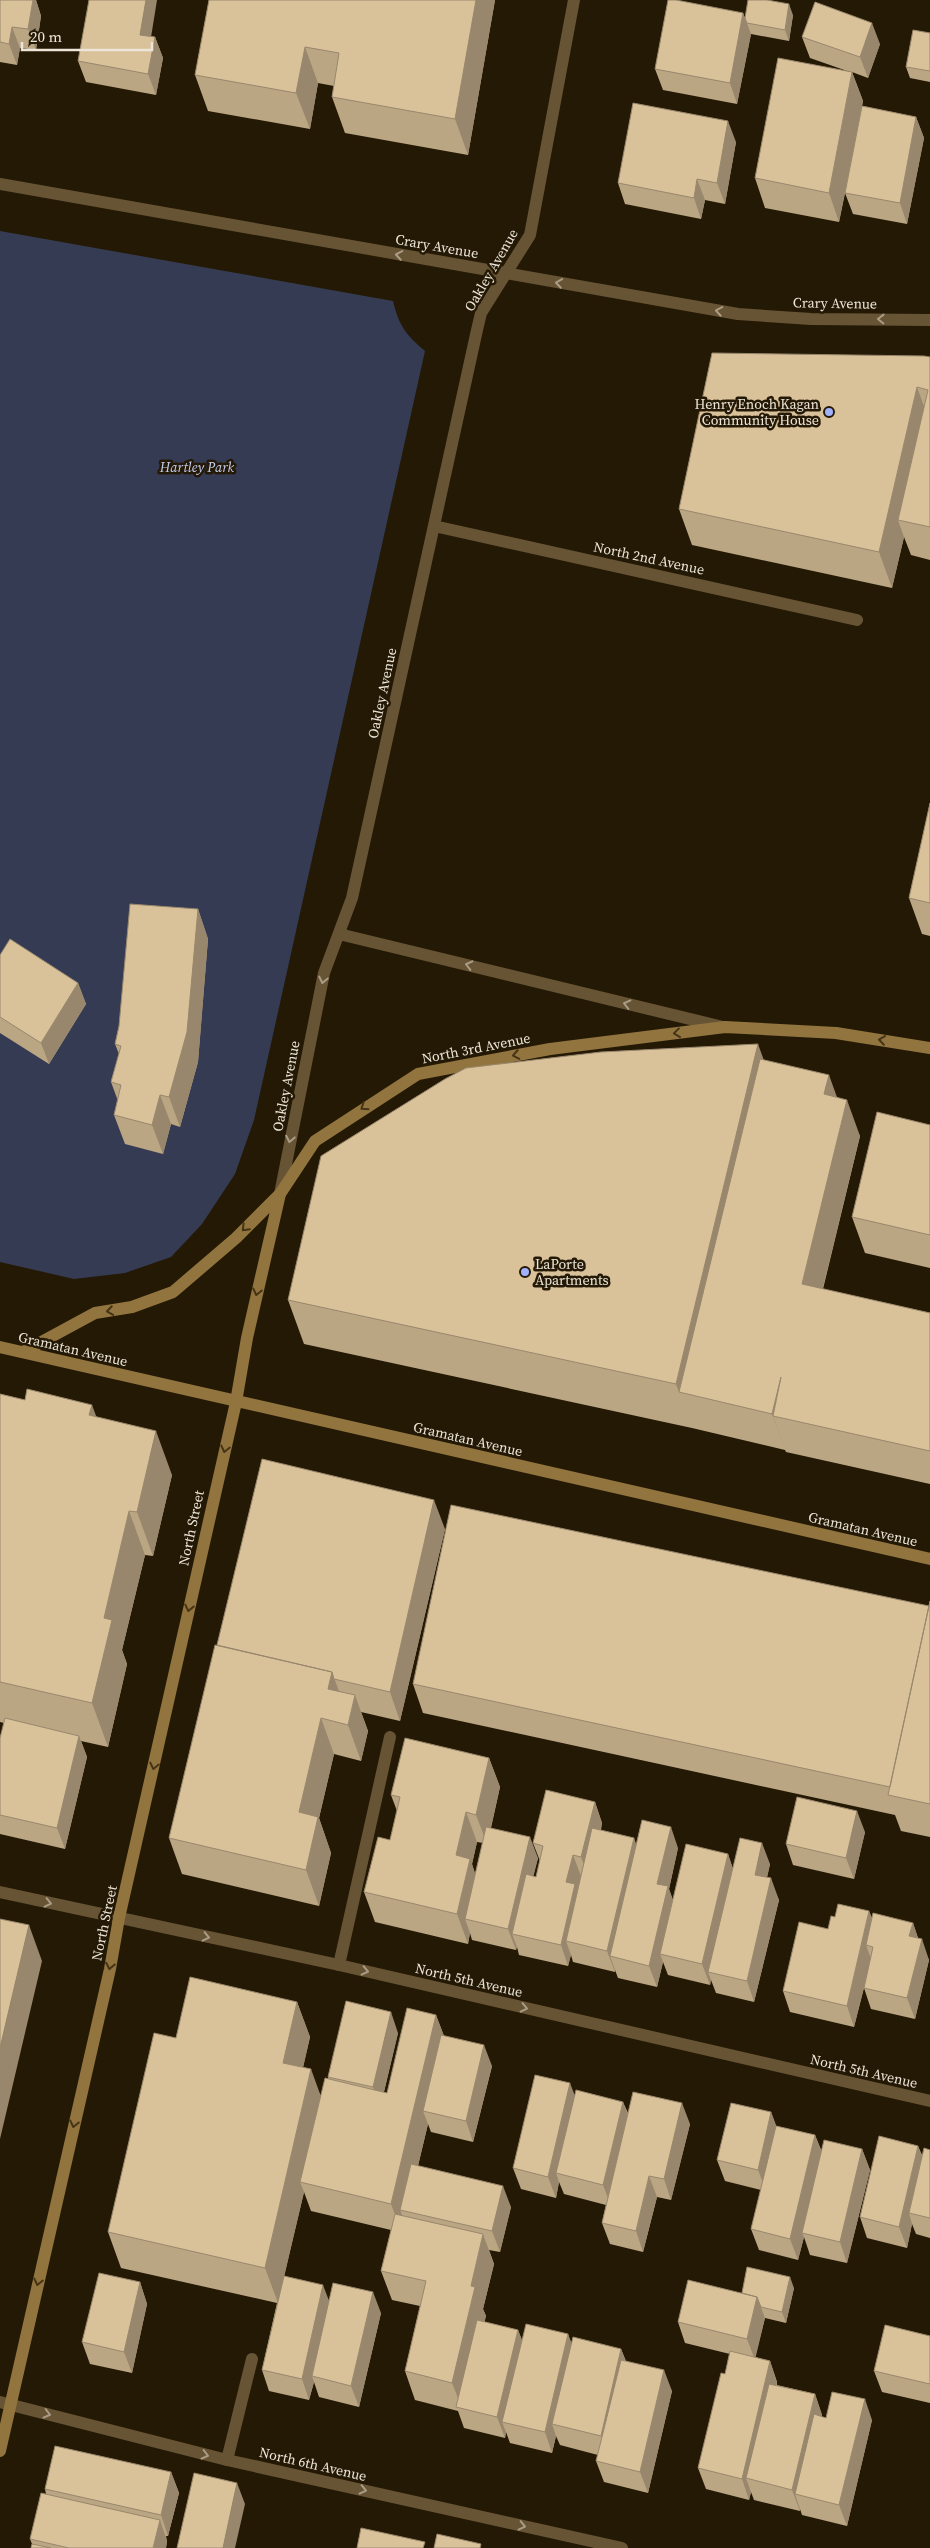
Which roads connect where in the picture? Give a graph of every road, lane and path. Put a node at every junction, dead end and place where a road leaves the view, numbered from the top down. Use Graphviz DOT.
graph roads {
  1 [pos="574,0"];
  2 [pos="0,184"];
  3 [pos="506,274"];
  4 [pos="930,320"];
  5 [pos="434,526"];
  6 [pos="857,620"];
  7 [pos="339,934"];
  8 [pos="725,1028"];
  9 [pos="930,1048"];
  10 [pos="280,1194"];
  11 [pos="0,1347"];
  12 [pos="23,1352"];
  13 [pos="236,1402"];
  14 [pos="930,1559"];
  15 [pos="390,1737"];
  16 [pos="0,1892"];
  17 [pos="119,1918"];
  18 [pos="339,1965"];
  19 [pos="930,2101"];
  20 [pos="252,2359"];
  21 [pos="5,2403"];
  22 [pos="0,2451"];
  23 [pos="227,2460"];
  24 [pos="622,2548"];
  1 -- 3 [label="street, Oakley Avenue"];
  3 -- 2 [label="street, Crary Avenue, one-way"];
  4 -- 3 [label="street, Crary Avenue, one-way"];
  3 -- 5 [label="street, Oakley Avenue"];
  5 -- 6 [label="street, North 2nd Avenue"];
  5 -- 7 [label="street, Oakley Avenue"];
  8 -- 7 [label="street, North 3rd Avenue, one-way"];
  7 -- 10 [label="street, Oakley Avenue, one-way"];
  9 -- 8 [label="street, North 3rd Avenue, one-way"];
  8 -- 10 [label="street, North 3rd Avenue, one-way"];
  10 -- 12 [label="street, one-way"];
  10 -- 13 [label="street, Oakley Avenue, one-way"];
  11 -- 12 [label="street, Gramatan Avenue"];
  12 -- 13 [label="street, Gramatan Avenue"];
  13 -- 14 [label="street, Gramatan Avenue"];
  13 -- 17 [label="street, North Street, one-way"];
  15 -- 18 [label="street"];
  16 -- 17 [label="street, North 5th Avenue, one-way"];
  17 -- 18 [label="street, North 5th Avenue, one-way"];
  17 -- 21 [label="street, North Street, one-way"];
  18 -- 19 [label="street, North 5th Avenue, one-way"];
  20 -- 23 [label="street"];
  21 -- 22 [label="street, North Street"];
  21 -- 23 [label="street, North 6th Avenue, one-way"];
  23 -- 24 [label="street, North 6th Avenue, one-way"];
}
